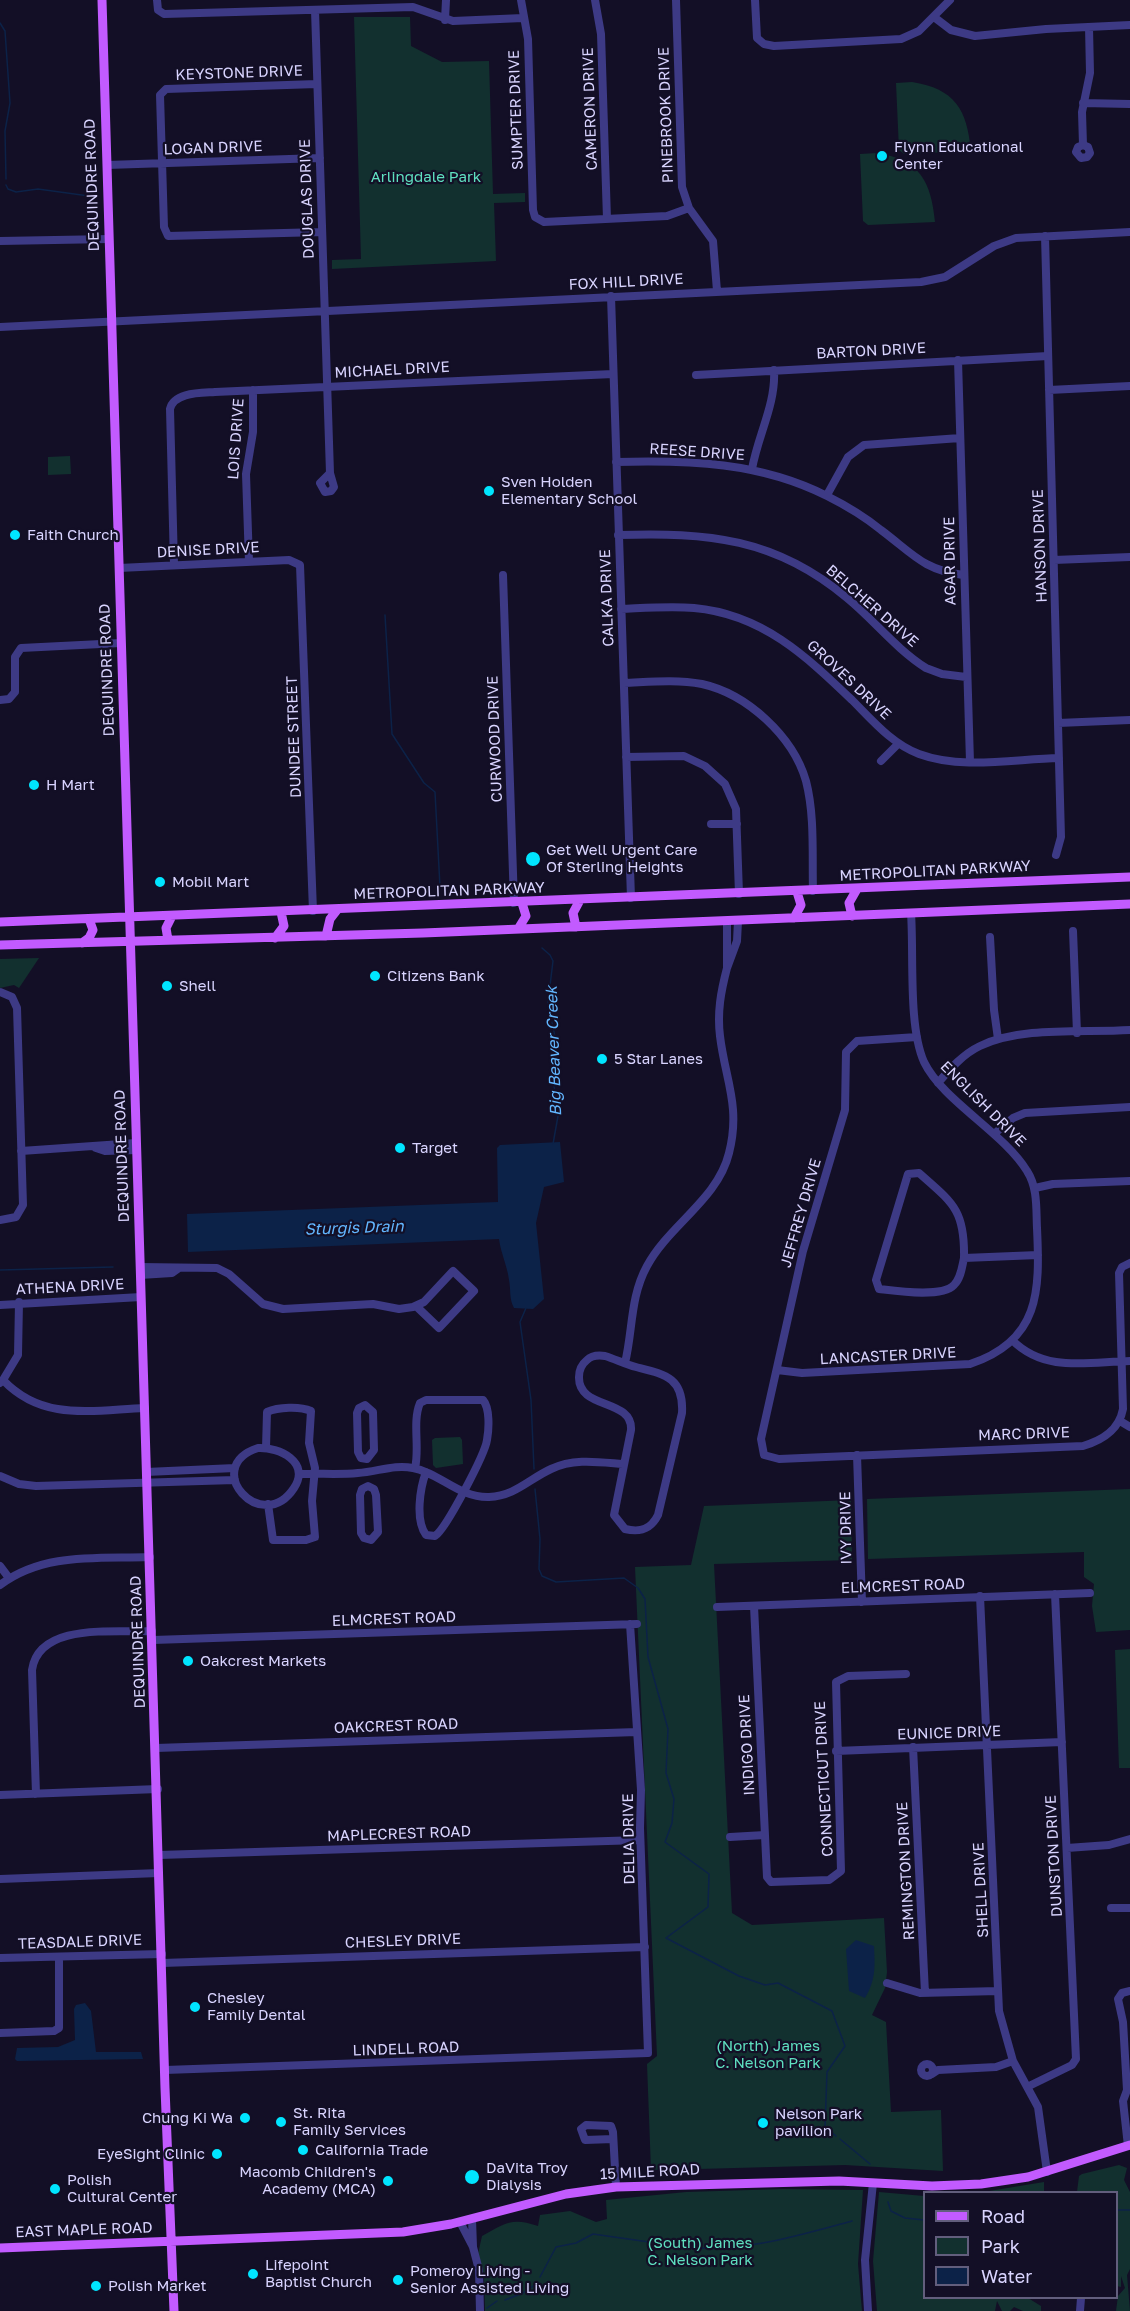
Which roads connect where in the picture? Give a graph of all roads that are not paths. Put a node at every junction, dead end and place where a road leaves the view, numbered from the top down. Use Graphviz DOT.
graph roads {
  1 [pos="102,0"];
  2 [pos="157,0"];
  3 [pos="446,0"];
  4 [pos="520,0"];
  5 [pos="595,0"];
  6 [pos="676,0"];
  7 [pos="755,0"];
  8 [pos="950,0"];
  9 [pos="370,4"];
  10 [pos="315,10"];
  11 [pos="934,17"];
  12 [pos="523,18"];
  13 [pos="446,20"];
  14 [pos="1130,26"];
  15 [pos="1089,27"];
  16 [pos="317,84"];
  17 [pos="1083,103"];
  18 [pos="1130,104"];
  19 [pos="1083,145"];
  20 [pos="320,158"];
  21 [pos="162,163"];
  22 [pos="106,165"];
  23 [pos="689,208"];
  24 [pos="607,219"];
  25 [pos="322,232"];
  26 [pos="1130,232"];
  27 [pos="1045,236"];
  28 [pos="109,239"];
  29 [pos="0,241"];
  30 [pos="717,291"];
  31 [pos="611,296"];
  32 [pos="323,310"];
  33 [pos="111,322"];
  34 [pos="0,327"];
  35 [pos="1048,356"];
  36 [pos="958,360"];
  37 [pos="774,370"];
  38 [pos="613,374"];
  39 [pos="696,375"];
  40 [pos="1130,386"];
  41 [pos="327,387"];
  42 [pos="253,390"];
  43 [pos="1049,390"];
  44 [pos="960,438"];
  45 [pos="616,462"];
  46 [pos="752,469"];
  47 [pos="330,473"];
  48 [pos="826,495"];
  49 [pos="618,535"];
  50 [pos="1130,557"];
  51 [pos="1054,560"];
  52 [pos="249,562"];
  53 [pos="298,563"];
  54 [pos="174,566"];
  55 [pos="119,568"];
  56 [pos="503,574"];
  57 [pos="963,575"];
  58 [pos="621,609"];
  59 [pos="121,643"];
  60 [pos="966,677"];
  61 [pos="624,683"];
  62 [pos="0,700"];
  63 [pos="1130,720"];
  64 [pos="1058,723"];
  65 [pos="897,744"];
  66 [pos="626,757"];
  67 [pos="1059,759"];
  68 [pos="881,761"];
  69 [pos="970,762"];
  70 [pos="711,824"];
  71 [pos="737,824"];
  72 [pos="1056,855"];
  73 [pos="1130,877"];
  74 [pos="857,889"];
  75 [pos="813,891"];
  76 [pos="797,892"];
  77 [pos="739,894"];
  78 [pos="631,898"];
  79 [pos="580,900"];
  80 [pos="518,903"];
  81 [pos="1130,904"];
  82 [pos="337,910"];
  83 [pos="313,911"];
  84 [pos="281,912"];
  85 [pos="911,913"];
  86 [pos="172,916"];
  87 [pos="852,916"];
  88 [pos="129,918"];
  89 [pos="794,918"];
  90 [pos="88,919"];
  91 [pos="0,921"];
  92 [pos="727,921"];
  93 [pos="738,921"];
  94 [pos="576,927"];
  95 [pos="518,929"];
  96 [pos="1073,931"];
  97 [pos="326,936"];
  98 [pos="990,937"];
  99 [pos="275,938"];
  100 [pos="168,940"];
  101 [pos="130,941"];
  102 [pos="82,943"];
  103 [pos="0,945"];
  104 [pos="732,951"];
  105 [pos="0,992"];
  106 [pos="1130,1030"];
  107 [pos="1077,1033"];
  108 [pos="917,1037"];
  109 [pos="998,1039"];
  110 [pos="938,1083"];
  111 [pos="1130,1107"];
  112 [pos="994,1134"];
  113 [pos="136,1146"];
  114 [pos="21,1151"];
  115 [pos="1130,1181"];
  116 [pos="1035,1188"];
  117 [pos="0,1220"];
  118 [pos="1038,1256"];
  119 [pos="964,1258"];
  120 [pos="1127,1264"];
  121 [pos="140,1271"];
  122 [pos="141,1297"];
  123 [pos="19,1302"];
  124 [pos="0,1305"];
  125 [pos="416,1306"];
  126 [pos="1012,1341"];
  127 [pos="1126,1361"];
  128 [pos="625,1363"];
  129 [pos="777,1370"];
  130 [pos="1,1382"];
  131 [pos="145,1408"];
  132 [pos="1120,1421"];
  133 [pos="1130,1426"];
  134 [pos="266,1448"];
  135 [pos="764,1455"];
  136 [pos="857,1455"];
  137 [pos="367,1459"];
  138 [pos="623,1464"];
  139 [pos="415,1468"];
  140 [pos="146,1472"];
  141 [pos="426,1472"];
  142 [pos="315,1473"];
  143 [pos="368,1473"];
  144 [pos="235,1474"];
  145 [pos="298,1474"];
  146 [pos="0,1476"];
  147 [pos="147,1482"];
  148 [pos="368,1486"];
  149 [pos="463,1492"];
  150 [pos="268,1504"];
  151 [pos="150,1557"];
  152 [pos="0,1566"];
  153 [pos="9,1578"];
  154 [pos="0,1585"];
  155 [pos="1090,1593"];
  156 [pos="1055,1594"];
  157 [pos="980,1596"];
  158 [pos="861,1602"];
  159 [pos="754,1606"];
  160 [pos="717,1607"];
  161 [pos="633,1624"];
  162 [pos="153,1636"];
  163 [pos="906,1674"];
  164 [pos="637,1732"];
  165 [pos="1062,1742"];
  166 [pos="988,1745"];
  167 [pos="914,1747"];
  168 [pos="156,1748"];
  169 [pos="836,1751"];
  170 [pos="158,1789"];
  171 [pos="36,1794"];
  172 [pos="0,1795"];
  173 [pos="765,1835"];
  174 [pos="730,1837"];
  175 [pos="640,1839"];
  176 [pos="1130,1839"];
  177 [pos="1067,1848"];
  178 [pos="159,1855"];
  179 [pos="159,1873"];
  180 [pos="0,1879"];
  181 [pos="771,1882"];
  182 [pos="1111,1908"];
  183 [pos="1130,1908"];
  184 [pos="645,1947"];
  185 [pos="59,1957"];
  186 [pos="0,1958"];
  187 [pos="162,1958"];
  188 [pos="887,1983"];
  189 [pos="999,1991"];
  190 [pos="1130,1991"];
  191 [pos="925,1993"];
  192 [pos="0,2033"];
  193 [pos="648,2053"];
  194 [pos="1013,2061"];
  195 [pos="165,2070"];
  196 [pos="934,2070"];
  197 [pos="1028,2088"];
  198 [pos="1128,2092"];
  199 [pos="613,2139"];
  200 [pos="1129,2145"];
  201 [pos="1047,2172"];
  202 [pos="873,2183"];
  203 [pos="616,2187"];
  204 [pos="471,2219"];
  205 [pos="460,2222"];
  206 [pos="170,2242"];
  207 [pos="473,2247"];
  208 [pos="0,2248"];
  209 [pos="174,2311"];
  210 [pos="480,2311"];
  211 [pos="868,2311"];
  1 -- 22 [label="main road, DEQUINDRE ROAD"];
  2 -- 10 [label="street"];
  3 -- 13 [label="street"];
  4 -- 12 [label="street, SUMPTER DRIVE"];
  5 -- 24 [label="street, CAMERON DRIVE"];
  6 -- 23 [label="street, PINEBROOK DRIVE"];
  7 -- 11 [label="street"];
  8 -- 11 [label="street"];
  9 -- 10 [label="street"];
  9 -- 13 [label="street"];
  10 -- 16 [label="street, DOUGLAS DRIVE"];
  11 -- 15 [label="street"];
  12 -- 13 [label="street"];
  12 -- 24 [label="street, SUMPTER DRIVE"];
  14 -- 15 [label="street"];
  15 -- 17 [label="street"];
  16 -- 20 [label="street, DOUGLAS DRIVE"];
  16 -- 21 [label="street, KEYSTONE DRIVE"];
  17 -- 18 [label="street"];
  17 -- 19 [label="street"];
  20 -- 21 [label="street, LOGAN DRIVE"];
  20 -- 25 [label="street, DOUGLAS DRIVE"];
  21 -- 22 [label="street, LOGAN DRIVE"];
  21 -- 25 [label="street"];
  22 -- 28 [label="main road, DEQUINDRE ROAD"];
  23 -- 24 [label="street"];
  23 -- 30 [label="street, PINEBROOK DRIVE"];
  25 -- 32 [label="street, DOUGLAS DRIVE"];
  26 -- 27 [label="street, FOX HILL DRIVE"];
  27 -- 30 [label="street, FOX HILL DRIVE"];
  27 -- 35 [label="street, HANSON DRIVE"];
  28 -- 29 [label="street"];
  28 -- 33 [label="main road, DEQUINDRE ROAD"];
  30 -- 31 [label="street, FOX HILL DRIVE"];
  31 -- 32 [label="street, FOX HILL DRIVE"];
  31 -- 38 [label="street, CALKA DRIVE"];
  32 -- 33 [label="street, FOX HILL DRIVE"];
  32 -- 41 [label="street, DOUGLAS DRIVE"];
  33 -- 34 [label="street, FOX HILL DRIVE"];
  33 -- 55 [label="main road, DEQUINDRE ROAD"];
  35 -- 36 [label="street, BARTON DRIVE"];
  35 -- 43 [label="street, HANSON DRIVE"];
  36 -- 37 [label="street, BARTON DRIVE"];
  36 -- 44 [label="street, AGAR DRIVE"];
  37 -- 39 [label="street, BARTON DRIVE"];
  37 -- 46 [label="street"];
  38 -- 41 [label="street, MICHAEL DRIVE"];
  38 -- 45 [label="street, CALKA DRIVE"];
  40 -- 43 [label="street"];
  41 -- 42 [label="street, MICHAEL DRIVE"];
  41 -- 47 [label="street, DOUGLAS DRIVE"];
  42 -- 52 [label="street, LOIS DRIVE"];
  42 -- 54 [label="street, MICHAEL DRIVE"];
  43 -- 51 [label="street, HANSON DRIVE"];
  44 -- 48 [label="street"];
  44 -- 57 [label="street, AGAR DRIVE"];
  45 -- 46 [label="street, REESE DRIVE"];
  45 -- 49 [label="street, CALKA DRIVE"];
  46 -- 48 [label="street, REESE DRIVE"];
  48 -- 57 [label="street, REESE DRIVE"];
  49 -- 58 [label="street, CALKA DRIVE"];
  49 -- 60 [label="street, BELCHER DRIVE"];
  50 -- 51 [label="street"];
  51 -- 64 [label="street, HANSON DRIVE"];
  52 -- 53 [label="street, DENISE DRIVE"];
  52 -- 54 [label="street, DENISE DRIVE"];
  53 -- 83 [label="street, DUNDEE STREET"];
  54 -- 55 [label="street, DENISE DRIVE"];
  55 -- 59 [label="main road, DEQUINDRE ROAD"];
  56 -- 80 [label="street, CURWOOD DRIVE"];
  57 -- 60 [label="street, AGAR DRIVE"];
  58 -- 61 [label="street, CALKA DRIVE"];
  58 -- 65 [label="street, GROVES DRIVE"];
  59 -- 62 [label="street"];
  59 -- 88 [label="main road, DEQUINDRE ROAD"];
  60 -- 69 [label="street, AGAR DRIVE"];
  61 -- 66 [label="street, CALKA DRIVE"];
  61 -- 75 [label="street"];
  63 -- 64 [label="street"];
  64 -- 67 [label="street, HANSON DRIVE"];
  65 -- 68 [label="street"];
  65 -- 69 [label="street, GROVES DRIVE"];
  66 -- 71 [label="street"];
  66 -- 78 [label="street, CALKA DRIVE"];
  67 -- 69 [label="street, GROVES DRIVE"];
  67 -- 72 [label="street, HANSON DRIVE"];
  70 -- 71 [label="street"];
  71 -- 77 [label="street"];
  73 -- 74 [label="main road, METROPOLITAN PARKWAY"];
  74 -- 75 [label="main road, METROPOLITAN PARKWAY"];
  74 -- 87 [label="main road"];
  75 -- 76 [label="main road, METROPOLITAN PARKWAY"];
  76 -- 77 [label="main road, METROPOLITAN PARKWAY"];
  76 -- 89 [label="main road"];
  77 -- 78 [label="main road, METROPOLITAN PARKWAY"];
  78 -- 79 [label="main road, METROPOLITAN PARKWAY"];
  79 -- 80 [label="main road, METROPOLITAN PARKWAY"];
  79 -- 94 [label="main road"];
  80 -- 82 [label="main road, METROPOLITAN PARKWAY"];
  80 -- 95 [label="main road"];
  81 -- 85 [label="main road"];
  82 -- 83 [label="main road, METROPOLITAN PARKWAY"];
  82 -- 97 [label="main road"];
  83 -- 84 [label="main road, METROPOLITAN PARKWAY"];
  84 -- 86 [label="main road, METROPOLITAN PARKWAY"];
  84 -- 99 [label="main road"];
  85 -- 87 [label="main road"];
  85 -- 108 [label="street, ENGLISH DRIVE"];
  86 -- 88 [label="main road, METROPOLITAN PARKWAY"];
  86 -- 100 [label="main road"];
  87 -- 89 [label="main road"];
  88 -- 90 [label="main road, METROPOLITAN PARKWAY"];
  88 -- 101 [label="main road, DEQUINDRE ROAD"];
  89 -- 93 [label="main road"];
  90 -- 91 [label="main road, METROPOLITAN PARKWAY"];
  90 -- 102 [label="main road"];
  92 -- 93 [label="main road"];
  92 -- 94 [label="main road"];
  92 -- 104 [label="street"];
  93 -- 104 [label="street"];
  94 -- 95 [label="main road"];
  95 -- 97 [label="main road"];
  96 -- 107 [label="street"];
  97 -- 99 [label="main road"];
  98 -- 109 [label="street"];
  99 -- 100 [label="main road"];
  100 -- 101 [label="main road"];
  101 -- 102 [label="main road"];
  101 -- 113 [label="main road, DEQUINDRE ROAD"];
  102 -- 103 [label="main road"];
  104 -- 128 [label="street"];
  105 -- 114 [label="street"];
  106 -- 107 [label="street"];
  107 -- 109 [label="street"];
  108 -- 110 [label="street, ENGLISH DRIVE"];
  108 -- 129 [label="street, JEFFREY DRIVE"];
  109 -- 110 [label="street"];
  110 -- 112 [label="street, ENGLISH DRIVE"];
  111 -- 112 [label="street"];
  112 -- 116 [label="street, ENGLISH DRIVE"];
  113 -- 114 [label="street"];
  113 -- 121 [label="main road, DEQUINDRE ROAD"];
  114 -- 117 [label="street"];
  115 -- 116 [label="street"];
  116 -- 118 [label="street, ENGLISH DRIVE"];
  118 -- 119 [label="street"];
  118 -- 126 [label="street, ENGLISH DRIVE"];
  119 -- 119 [label="street"];
  120 -- 127 [label="street"];
  121 -- 122 [label="main road, DEQUINDRE ROAD"];
  121 -- 125 [label="street"];
  122 -- 123 [label="street, ATHENA DRIVE"];
  122 -- 131 [label="main road, DEQUINDRE ROAD"];
  123 -- 124 [label="street, ATHENA DRIVE"];
  123 -- 130 [label="street"];
  125 -- 125 [label="street"];
  126 -- 127 [label="street"];
  126 -- 129 [label="street, LANCASTER DRIVE"];
  127 -- 132 [label="street"];
  128 -- 138 [label="street"];
  128 -- 138 [label="street"];
  129 -- 135 [label="street, JEFFREY DRIVE"];
  130 -- 131 [label="street"];
  131 -- 140 [label="main road, DEQUINDRE ROAD"];
  132 -- 133 [label="street"];
  132 -- 136 [label="street, MARC DRIVE"];
  134 -- 142 [label="street"];
  134 -- 144 [label="street"];
  134 -- 145 [label="street"];
  135 -- 136 [label="street, MARC DRIVE"];
  136 -- 158 [label="street, IVY DRIVE"];
  137 -- 137 [label="street"];
  137 -- 143 [label="street"];
  138 -- 149 [label="street"];
  139 -- 141 [label="street"];
  139 -- 143 [label="street"];
  139 -- 149 [label="street"];
  140 -- 144 [label="street"];
  140 -- 147 [label="main road, DEQUINDRE ROAD"];
  141 -- 149 [label="street"];
  141 -- 149 [label="street"];
  142 -- 143 [label="street"];
  142 -- 145 [label="street"];
  142 -- 150 [label="street"];
  143 -- 148 [label="street"];
  144 -- 147 [label="street"];
  144 -- 150 [label="street"];
  145 -- 150 [label="street"];
  146 -- 147 [label="street"];
  147 -- 151 [label="main road, DEQUINDRE ROAD"];
  148 -- 148 [label="street"];
  151 -- 153 [label="street"];
  151 -- 162 [label="main road, DEQUINDRE ROAD"];
  152 -- 153 [label="street"];
  153 -- 154 [label="street"];
  155 -- 156 [label="street, ELMCREST ROAD"];
  156 -- 157 [label="street, ELMCREST ROAD"];
  156 -- 165 [label="street, DUNSTON DRIVE"];
  157 -- 158 [label="street, ELMCREST ROAD"];
  157 -- 166 [label="street, SHELL DRIVE"];
  158 -- 159 [label="street, ELMCREST ROAD"];
  159 -- 160 [label="street, ELMCREST ROAD"];
  159 -- 173 [label="street, INDIGO DRIVE"];
  161 -- 162 [label="street, ELMCREST ROAD"];
  161 -- 164 [label="street, DELIA DRIVE"];
  162 -- 168 [label="main road, DEQUINDRE ROAD"];
  162 -- 171 [label="street, ELMCREST ROAD"];
  163 -- 169 [label="street, CONNECTICUT DRIVE"];
  164 -- 168 [label="street, OAKCREST ROAD"];
  164 -- 175 [label="street, DELIA DRIVE"];
  165 -- 166 [label="street, EUNICE DRIVE"];
  165 -- 177 [label="street, DUNSTON DRIVE"];
  166 -- 167 [label="street, EUNICE DRIVE"];
  166 -- 189 [label="street, SHELL DRIVE"];
  167 -- 169 [label="street, EUNICE DRIVE"];
  167 -- 191 [label="street, REMINGTON DRIVE"];
  168 -- 170 [label="main road, DEQUINDRE ROAD"];
  169 -- 181 [label="street, CONNECTICUT DRIVE"];
  170 -- 171 [label="street"];
  170 -- 178 [label="main road, DEQUINDRE ROAD"];
  171 -- 172 [label="street"];
  173 -- 174 [label="street"];
  173 -- 181 [label="street, INDIGO DRIVE"];
  175 -- 178 [label="street, MAPLECREST ROAD"];
  175 -- 184 [label="street, DELIA DRIVE"];
  176 -- 177 [label="street"];
  177 -- 197 [label="street, DUNSTON DRIVE"];
  178 -- 179 [label="main road, DEQUINDRE ROAD"];
  179 -- 180 [label="street"];
  179 -- 187 [label="main road, DEQUINDRE ROAD"];
  182 -- 183 [label="street"];
  184 -- 187 [label="street, CHESLEY DRIVE"];
  184 -- 193 [label="street, DELIA DRIVE"];
  185 -- 186 [label="street, TEASDALE DRIVE"];
  185 -- 187 [label="street, TEASDALE DRIVE"];
  185 -- 192 [label="street"];
  187 -- 195 [label="main road, DEQUINDRE ROAD"];
  188 -- 191 [label="street"];
  189 -- 191 [label="street"];
  189 -- 194 [label="street, SHELL DRIVE"];
  190 -- 198 [label="street"];
  193 -- 195 [label="street, LINDELL ROAD"];
  194 -- 196 [label="street"];
  194 -- 197 [label="street, SHELL DRIVE"];
  195 -- 206 [label="main road, DEQUINDRE ROAD"];
  197 -- 201 [label="street, SHELL DRIVE"];
  198 -- 200 [label="street"];
  199 -- 203 [label="street"];
  200 -- 201 [label="main road, 15 MILE ROAD"];
  201 -- 202 [label="main road, 15 MILE ROAD"];
  202 -- 203 [label="main road, 15 MILE ROAD"];
  202 -- 211 [label="street"];
  203 -- 204 [label="main road, 15 MILE ROAD"];
  204 -- 205 [label="main road, 15 MILE ROAD"];
  204 -- 207 [label="street"];
  205 -- 206 [label="main road, 15 MILE ROAD"];
  205 -- 207 [label="street"];
  206 -- 208 [label="main road, EAST MAPLE ROAD"];
  206 -- 209 [label="main road, DEQUINDRE ROAD"];
  207 -- 210 [label="street"];
}
